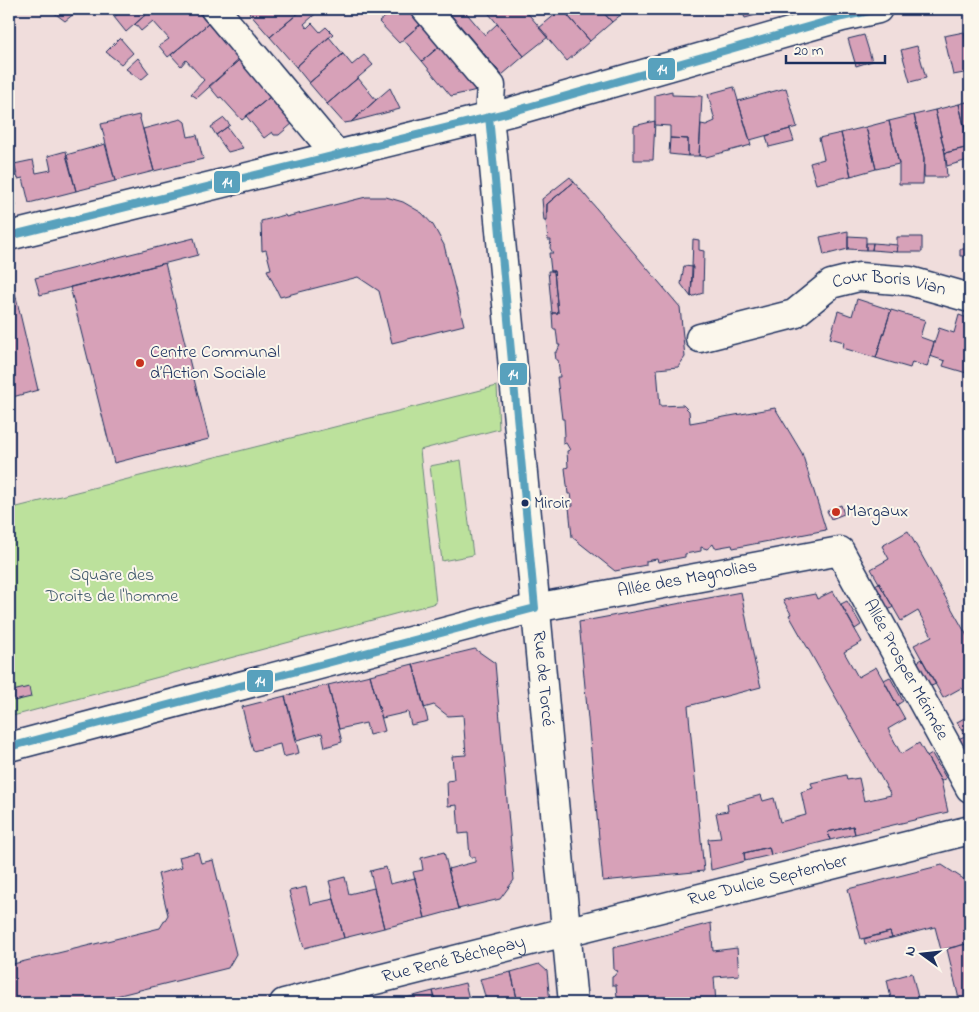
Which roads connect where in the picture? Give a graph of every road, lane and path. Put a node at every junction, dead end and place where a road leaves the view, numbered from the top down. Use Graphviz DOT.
graph roads {
  1 [pos="215,9"];
  2 [pos="426,9"];
  3 [pos="871,10"];
  4 [pos="489,116"];
  5 [pos="336,154"];
  6 [pos="9,236"];
  7 [pos="970,298"];
  8 [pos="700,338"];
  9 [pos="840,551"];
  10 [pos="535,608"];
  11 [pos="9,747"];
  12 [pos="970,788"];
  13 [pos="970,830"];
  14 [pos="566,932"];
  15 [pos="284,1003"];
  16 [pos="573,1003"];
  1 -- 5 [label="street"];
  2 -- 4 [label="street, Rue de Torcé"];
  3 -- 4 [label="street"];
  4 -- 5 [label="street"];
  4 -- 10 [label="street, Rue de Torcé"];
  5 -- 6 [label="street"];
  7 -- 8 [label="street, Cour Boris Vian"];
  9 -- 10 [label="street, Allée des Magnolias"];
  9 -- 12 [label="street, Allée Prosper Mérimée"];
  10 -- 11 [label="street, Allée des Magnolias"];
  10 -- 14 [label="street, Rue de Torcé"];
  13 -- 14 [label="street, Rue Dulcie September"];
  14 -- 15 [label="street, Rue René Béchepay"];
  14 -- 16 [label="street, Rue de Torcé"];
}
